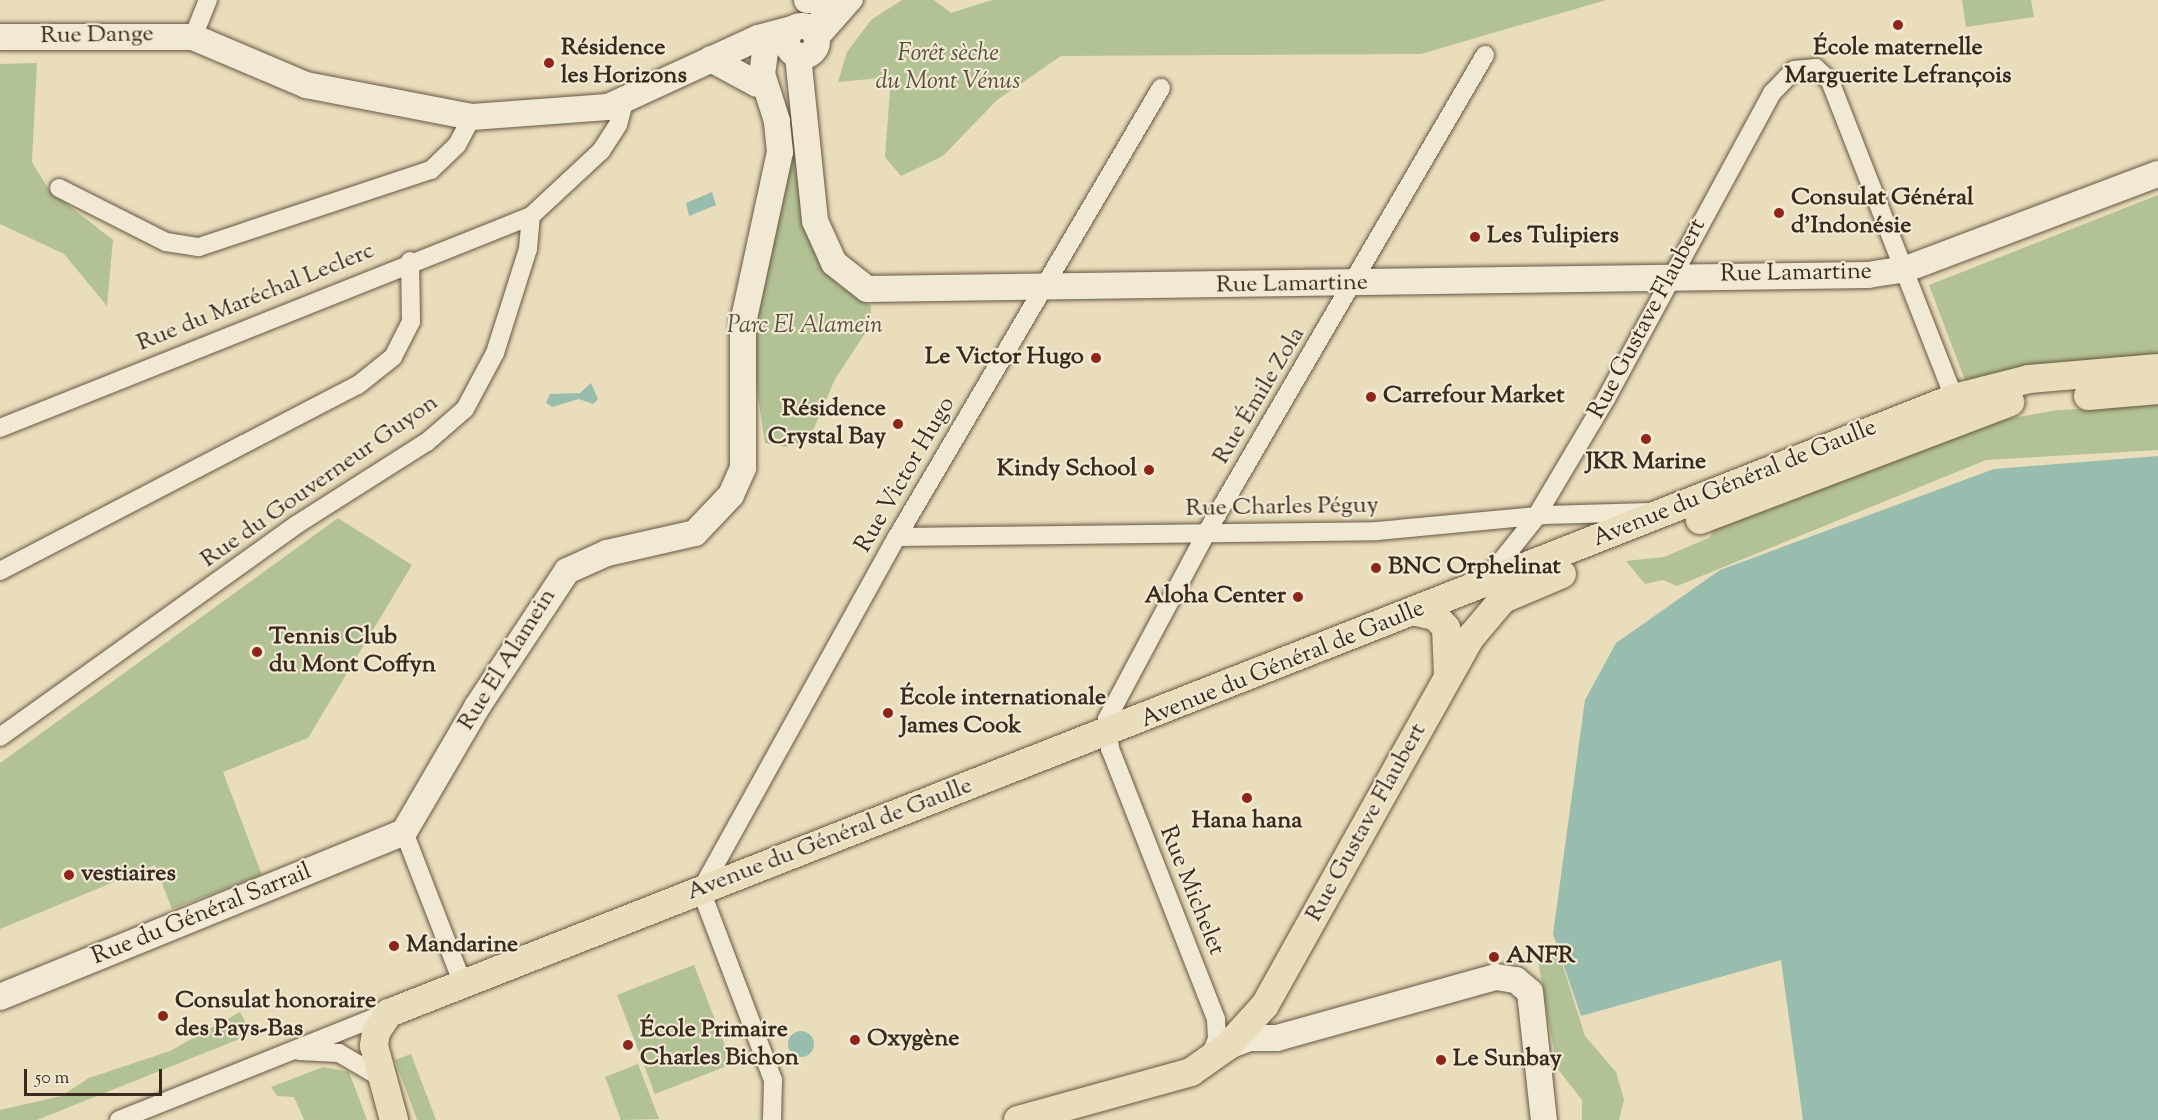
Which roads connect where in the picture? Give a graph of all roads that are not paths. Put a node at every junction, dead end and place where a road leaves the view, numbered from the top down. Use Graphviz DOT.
graph roads {
  1 [pos="208,0"];
  2 [pos="799,0"];
  3 [pos="807,0"];
  4 [pos="835,0"];
  5 [pos="844,0"];
  6 [pos="854,0"];
  7 [pos="0,37"];
  8 [pos="193,37"];
  9 [pos="786,43"];
  10 [pos="1485,55"];
  11 [pos="711,59"];
  12 [pos="757,84"];
  13 [pos="1161,88"];
  14 [pos="624,103"];
  15 [pos="772,106"];
  16 [pos="472,117"];
  17 [pos="2158,174"];
  18 [pos="59,188"];
  19 [pos="531,216"];
  20 [pos="410,261"];
  21 [pos="1906,269"];
  22 [pos="1673,276"];
  23 [pos="1355,283"];
  24 [pos="1040,291"];
  25 [pos="2158,369"];
  26 [pos="2158,390"];
  27 [pos="1954,398"];
  28 [pos="0,428"];
  29 [pos="1666,512"];
  30 [pos="1534,520"];
  31 [pos="1208,530"];
  32 [pos="897,537"];
  33 [pos="0,571"];
  34 [pos="1493,591"];
  35 [pos="1418,612"];
  36 [pos="1447,680"];
  37 [pos="1105,735"];
  38 [pos="0,737"];
  39 [pos="404,832"];
  40 [pos="701,890"];
  41 [pos="464,987"];
  42 [pos="0,997"];
  43 [pos="1265,1005"];
  44 [pos="389,1013"];
  45 [pos="1287,1035"];
  46 [pos="1228,1046"];
  47 [pos="297,1051"];
  48 [pos="1206,1065"];
  49 [pos="381,1081"];
  50 [pos="119,1120"];
  51 [pos="386,1120"];
  52 [pos="393,1120"];
  53 [pos="772,1120"];
  54 [pos="1018,1120"];
  55 [pos="1544,1120"];
  1 -- 8 [label="street"];
  2 -- 9 [label="street"];
  3 -- 4 [label="street"];
  5 -- 9 [label="street"];
  6 -- 9 [label="street"];
  7 -- 8 [label="street, Rue Dange"];
  8 -- 16 [label="street"];
  9 -- 11 [label="street"];
  9 -- 12 [label="street, Rue El Alamein"];
  9 -- 15 [label="street, Rue El Alamein"];
  9 -- 24 [label="street, Rue Lamartine"];
  10 -- 23 [label="street, Rue Émile Zola"];
  11 -- 12 [label="street"];
  11 -- 14 [label="street"];
  12 -- 15 [label="street, Rue El Alamein"];
  13 -- 24 [label="street, Rue Victor Hugo"];
  14 -- 16 [label="street"];
  14 -- 19 [label="street"];
  15 -- 39 [label="street, Rue El Alamein"];
  16 -- 18 [label="street"];
  17 -- 21 [label="street, Rue Lamartine"];
  19 -- 20 [label="street, Rue du Maréchal Leclerc"];
  19 -- 38 [label="street, Rue du Gouverneur Guyon"];
  20 -- 28 [label="street, Rue du Maréchal Leclerc"];
  20 -- 33 [label="street"];
  21 -- 22 [label="street, Rue Lamartine"];
  21 -- 22 [label="street, Rue Gustave Flaubert"];
  21 -- 27 [label="street"];
  22 -- 23 [label="street, Rue Lamartine"];
  22 -- 30 [label="street, Rue Gustave Flaubert"];
  23 -- 24 [label="street, Rue Lamartine"];
  23 -- 31 [label="street, Rue Émile Zola"];
  24 -- 32 [label="street, Rue Victor Hugo"];
  25 -- 27 [label="main road, Avenue du Général de Gaulle"];
  26 -- 34 [label="main road, Avenue du Général de Gaulle"];
  27 -- 29 [label="main road, Avenue du Général de Gaulle"];
  29 -- 30 [label="street, Rue Charles Péguy"];
  29 -- 34 [label="main road, Avenue du Général de Gaulle"];
  30 -- 31 [label="street, Rue Charles Péguy"];
  30 -- 34 [label="street, Rue Gustave Flaubert"];
  31 -- 32 [label="street, Rue Charles Péguy"];
  31 -- 37 [label="street, Rue Émile Zola"];
  32 -- 40 [label="street, Rue Victor Hugo"];
  34 -- 35 [label="main road, Avenue du Général de Gaulle"];
  34 -- 36 [label="main road, Rue Gustave Flaubert"];
  35 -- 36 [label="main road"];
  35 -- 37 [label="main road, Avenue du Général de Gaulle"];
  36 -- 43 [label="main road, Rue Gustave Flaubert"];
  37 -- 40 [label="main road, Avenue du Général de Gaulle"];
  37 -- 48 [label="street, Rue Michelet"];
  39 -- 41 [label="street"];
  39 -- 42 [label="street, Rue du Général Sarrail"];
  40 -- 41 [label="main road, Avenue du Général de Gaulle"];
  40 -- 53 [label="street"];
  41 -- 44 [label="main road, Avenue du Général de Gaulle"];
  43 -- 45 [label="street"];
  43 -- 46 [label="main road, Rue Gustave Flaubert"];
  44 -- 47 [label="street"];
  44 -- 49 [label="main road"];
  45 -- 46 [label="street"];
  45 -- 55 [label="street"];
  46 -- 48 [label="main road, Rue Gustave Flaubert"];
  47 -- 49 [label="street"];
  47 -- 50 [label="street"];
  48 -- 54 [label="main road"];
  49 -- 51 [label="main road"];
  49 -- 52 [label="main road"];
}
